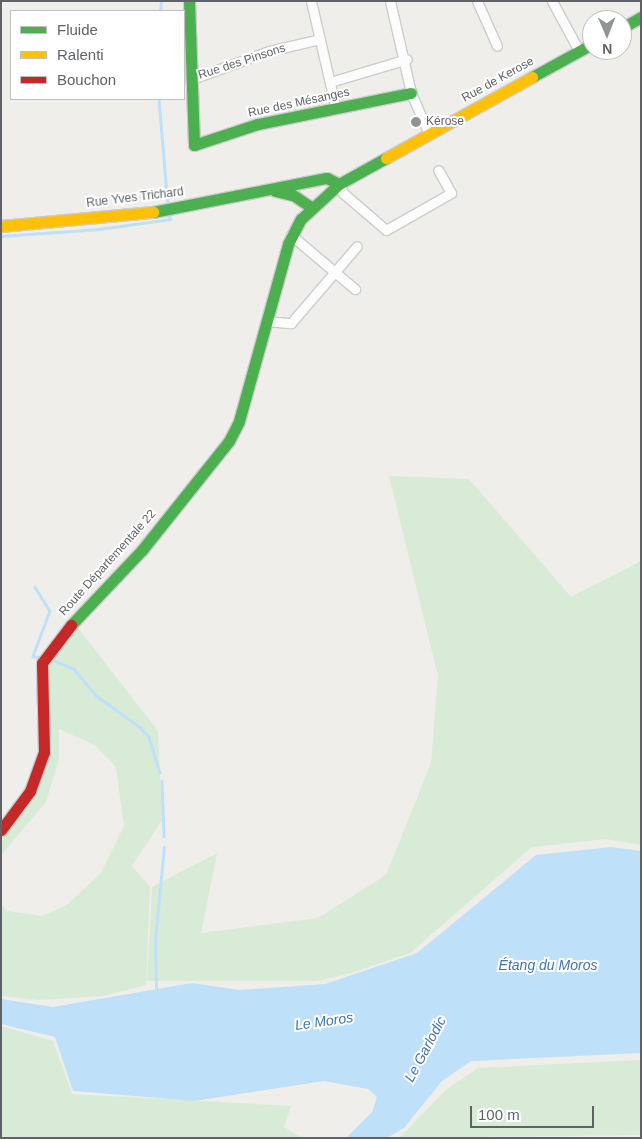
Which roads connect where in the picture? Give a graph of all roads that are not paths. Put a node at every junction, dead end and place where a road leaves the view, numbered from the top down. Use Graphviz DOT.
graph roads {
  1 [pos="311,1"];
  2 [pos="390,1"];
  3 [pos="477,1"];
  4 [pos="552,1"];
  5 [pos="191,2"];
  6 [pos="320,39"];
  7 [pos="497,46"];
  8 [pos="582,49"];
  9 [pos="579,51"];
  10 [pos="407,59"];
  11 [pos="192,78"];
  12 [pos="330,82"];
  13 [pos="412,93"];
  14 [pos="336,109"];
  15 [pos="429,134"];
  16 [pos="438,170"];
  17 [pos="297,183"];
  18 [pos="339,184"];
  19 [pos="270,191"];
  20 [pos="313,205"];
  21 [pos="1,226"];
  22 [pos="291,235"];
  23 [pos="357,246"];
  24 [pos="334,272"];
  25 [pos="356,289"];
  26 [pos="266,321"];
  27 [pos="1,830"];
  1 -- 6 [label="street"];
  2 -- 10 [label="street"];
  3 -- 7 [label="street"];
  4 -- 9 [label="street"];
  5 -- 11 [label="street"];
  6 -- 11 [label="street, Rue des Pinsons"];
  6 -- 12 [label="street"];
  8 -- 9 [label="street, Rue de Kerose"];
  9 -- 15 [label="street, Rue de Kerose"];
  10 -- 12 [label="street"];
  10 -- 13 [label="street"];
  11 -- 14 [label="street, Rue des Mésanges"];
  12 -- 14 [label="street"];
  13 -- 14 [label="street, Rue des Mésanges"];
  13 -- 15 [label="street"];
  15 -- 18 [label="street, Rue de Kerose"];
  16 -- 18 [label="street"];
  17 -- 18 [label="street"];
  17 -- 19 [label="street"];
  17 -- 20 [label="street"];
  18 -- 20 [label="street, Rue de Kerose"];
  19 -- 20 [label="street"];
  19 -- 21 [label="street, Rue Yves Trichard"];
  20 -- 22 [label="street, Rue de Kerose"];
  22 -- 24 [label="street"];
  22 -- 26 [label="street, Route Départementale 22"];
  23 -- 24 [label="street"];
  24 -- 25 [label="street"];
  24 -- 26 [label="street"];
  26 -- 27 [label="street, Route Départementale 22"];
}
